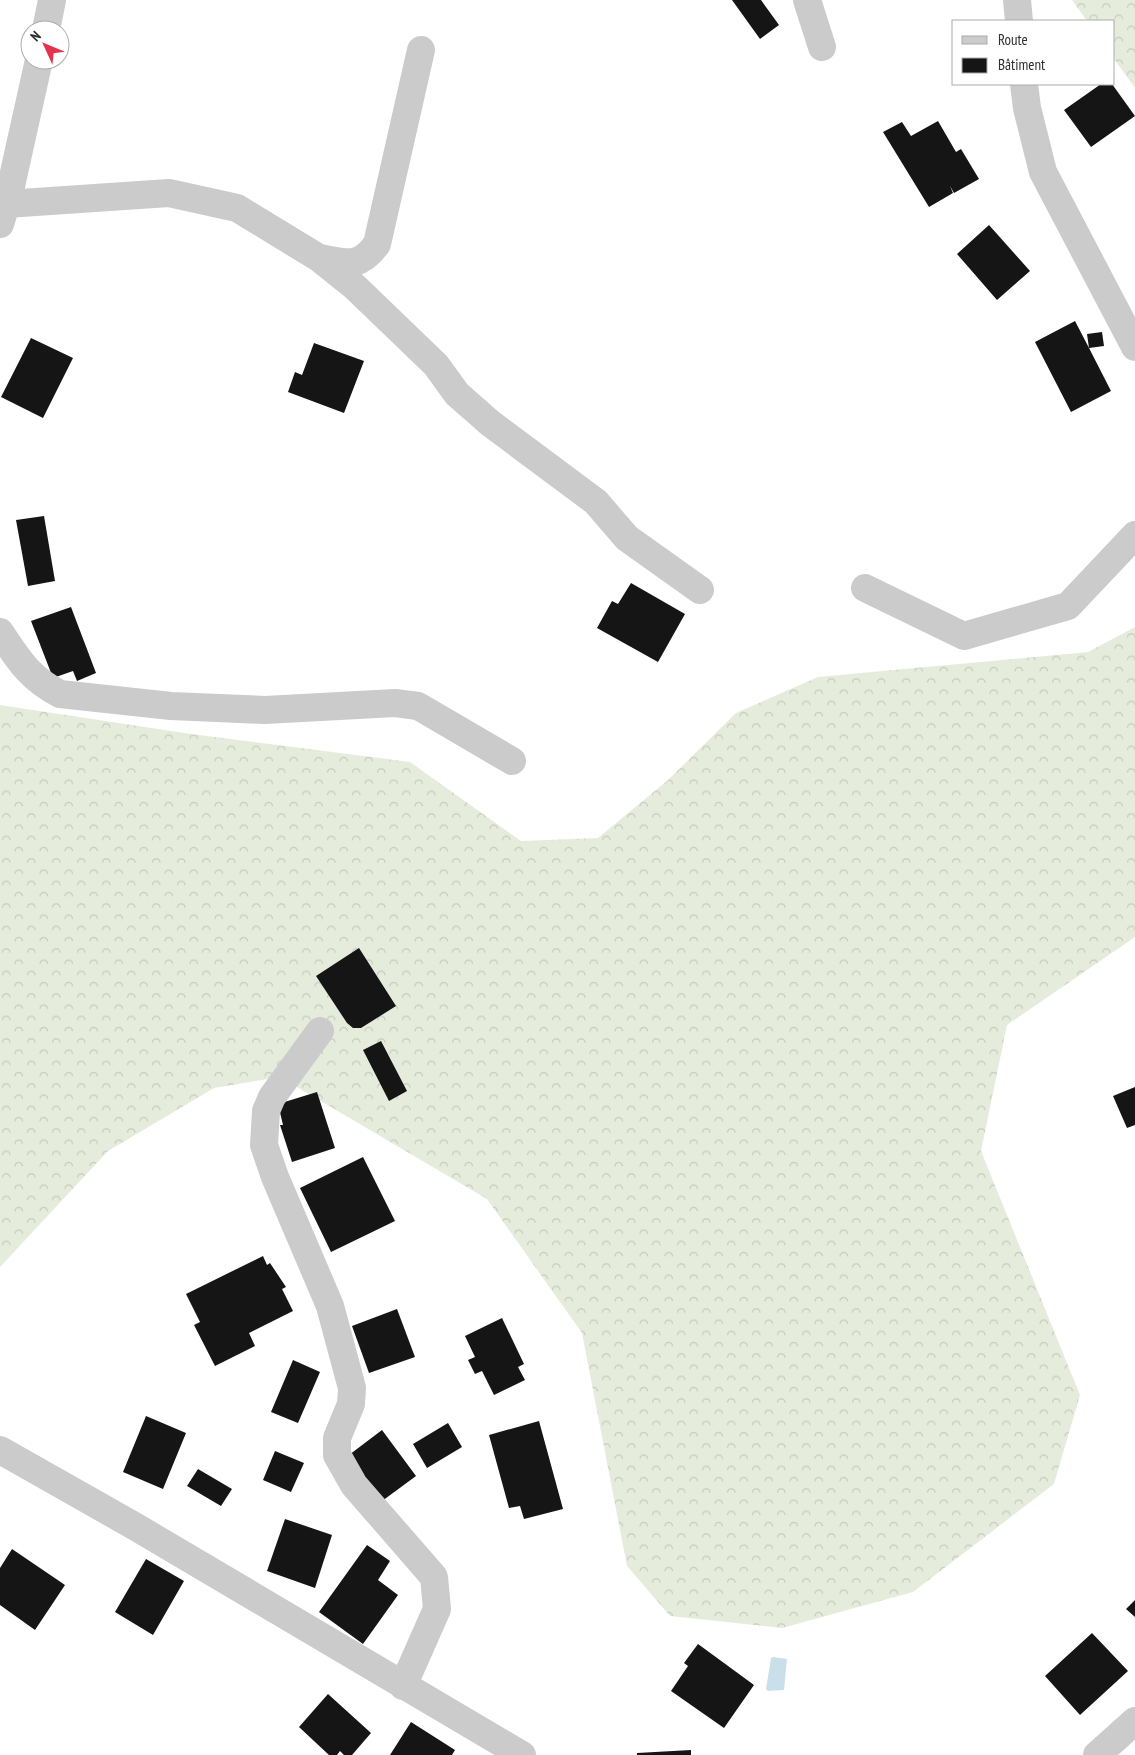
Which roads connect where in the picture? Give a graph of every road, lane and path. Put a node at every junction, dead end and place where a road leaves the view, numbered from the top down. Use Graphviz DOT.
graph roads {
  1 [pos="52,0"];
  2 [pos="807,0"];
  3 [pos="1016,0"];
  4 [pos="48,20"];
  5 [pos="1019,20"];
  6 [pos="822,47"];
  7 [pos="420,50"];
  8 [pos="37,70"];
  9 [pos="1024,85"];
  10 [pos="3,214"];
  11 [pos="319,258"];
  12 [pos="1135,347"];
  13 [pos="1135,535"];
  14 [pos="865,588"];
  15 [pos="700,590"];
  16 [pos="0,632"];
  17 [pos="512,761"];
  18 [pos="320,1031"];
  19 [pos="0,1450"];
  20 [pos="403,1686"];
  21 [pos="1135,1721"];
  22 [pos="522,1755"];
  23 [pos="1097,1755"];
  1 -- 4 [label="street"];
  2 -- 6 [label="street"];
  3 -- 5 [label="street"];
  7 -- 11 [label="street"];
  8 -- 10 [label="street"];
  9 -- 12 [label="street"];
  10 -- 11 [label="street"];
  11 -- 15 [label="street"];
  13 -- 14 [label="street"];
  16 -- 17 [label="street"];
  18 -- 20 [label="street"];
  19 -- 20 [label="street"];
  20 -- 22 [label="street"];
  21 -- 23 [label="street"];
}
